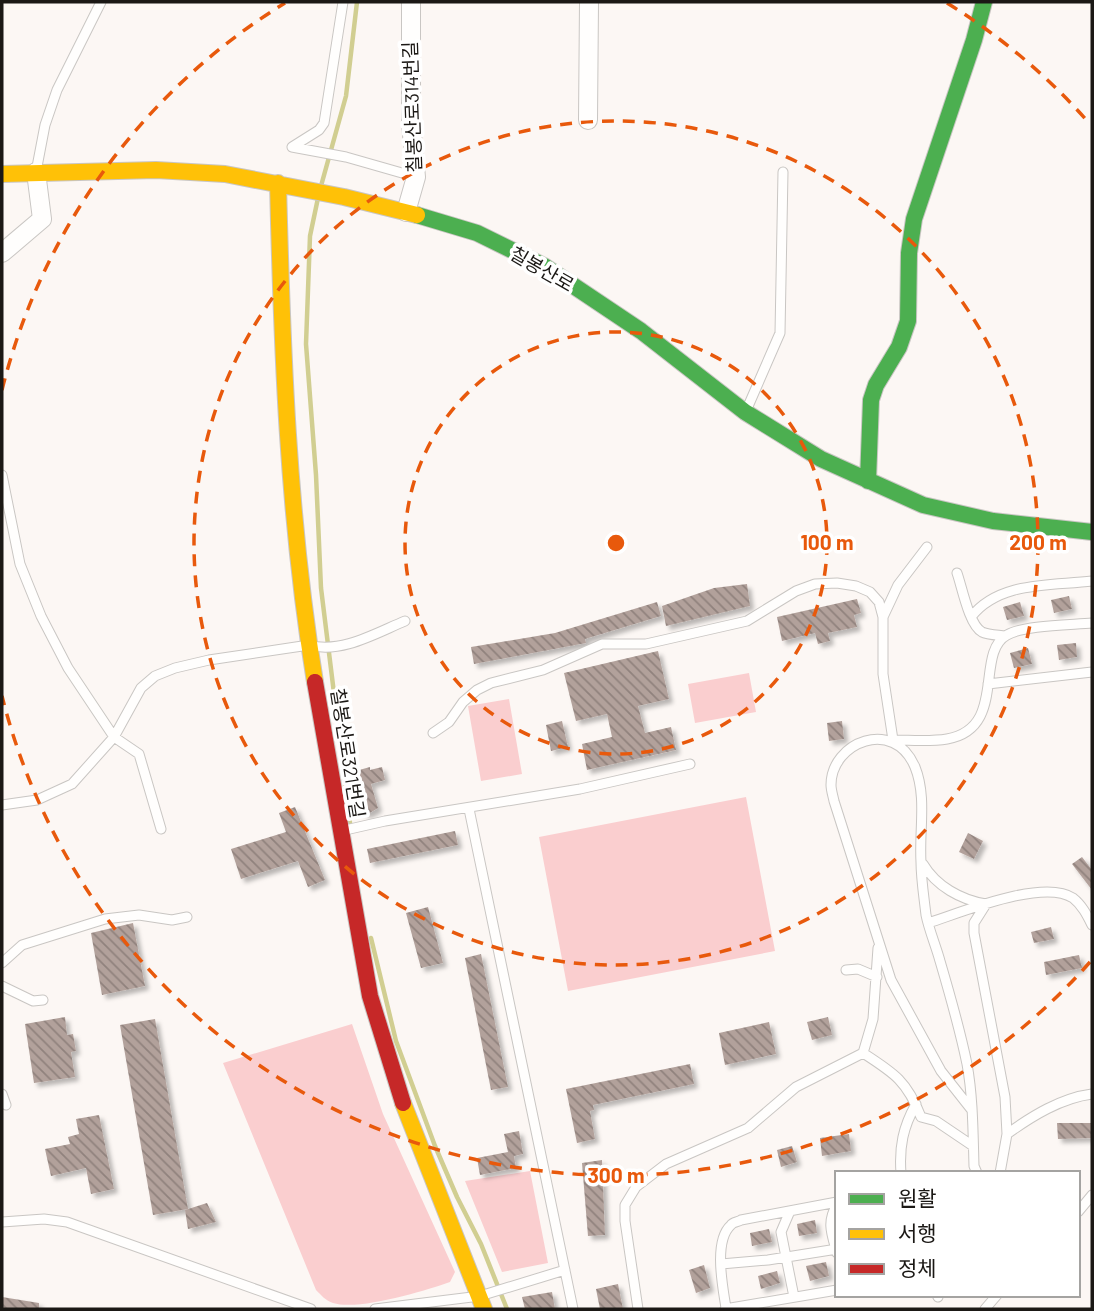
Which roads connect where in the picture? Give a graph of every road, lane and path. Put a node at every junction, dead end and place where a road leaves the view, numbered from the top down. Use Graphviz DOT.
graph roads {
  1 [pos="100,2"];
  2 [pos="343,2"];
  3 [pos="411,2"];
  4 [pos="589,2"];
  5 [pos="984,2"];
  6 [pos="588,120"];
  7 [pos="783,172"];
  8 [pos="36,173"];
  9 [pos="2,174"];
  10 [pos="416,177"];
  11 [pos="278,183"];
  12 [pos="406,212"];
  13 [pos="2,253"];
  14 [pos="745,412"];
  15 [pos="2,475"];
  16 [pos="869,481"];
  17 [pos="1092,532"];
  18 [pos="927,547"];
  19 [pos="957,573"];
  20 [pos="1092,581"];
  21 [pos="883,617"];
  22 [pos="971,617"];
  23 [pos="405,621"];
  24 [pos="1092,623"];
  25 [pos="1005,636"];
  26 [pos="314,646"];
  27 [pos="1092,671"];
  28 [pos="988,684"];
  29 [pos="433,733"];
  30 [pos="114,737"];
  31 [pos="893,740"];
  32 [pos="690,764"];
  33 [pos="2,805"];
  34 [pos="469,809"];
  35 [pos="161,829"];
  36 [pos="340,832"];
  37 [pos="920,861"];
  38 [pos="986,904"];
  39 [pos="187,917"];
  40 [pos="928,923"];
  41 [pos="1092,925"];
  42 [pos="878,940"];
  43 [pos="2,963"];
  44 [pos="846,970"];
  45 [pos="877,976"];
  46 [pos="2,986"];
  47 [pos="43,1000"];
  48 [pos="863,1053"];
  49 [pos="2,1094"];
  50 [pos="1092,1094"];
  51 [pos="916,1104"];
  52 [pos="6,1105"];
  53 [pos="971,1109"];
  54 [pos="1007,1133"];
  55 [pos="974,1146"];
  56 [pos="901,1171"];
  57 [pos="977,1171"];
  58 [pos="1000,1171"];
  59 [pos="1092,1195"];
  60 [pos="835,1204"];
  61 [pos="835,1207"];
  62 [pos="1080,1210"];
  63 [pos="790,1211"];
  64 [pos="2,1222"];
  65 [pos="835,1246"];
  66 [pos="835,1250"];
  67 [pos="786,1257"];
  68 [pos="721,1264"];
  69 [pos="565,1270"];
  70 [pos="835,1290"];
  71 [pos="794,1297"];
  72 [pos="482,1302"];
  73 [pos="312,1309"];
  74 [pos="375,1309"];
  75 [pos="572,1309"];
  76 [pos="638,1309"];
  77 [pos="725,1309"];
  1 -- 8 [label="lane"];
  2 -- 10 [label="lane"];
  3 -- 10 [label="street, 칠봉산로314번길"];
  4 -- 6 [label="street"];
  5 -- 16 [label="street"];
  7 -- 14 [label="lane"];
  8 -- 9 [label="street, 칠봉산로"];
  8 -- 11 [label="street, 칠봉산로"];
  8 -- 13 [label="street"];
  10 -- 12 [label="street, 칠봉산로314번길"];
  11 -- 12 [label="street, 칠봉산로"];
  11 -- 26 [label="street, 칠봉산로321번길"];
  12 -- 14 [label="street, 칠봉산로"];
  14 -- 16 [label="street, 칠봉산로"];
  15 -- 30 [label="lane"];
  16 -- 17 [label="street, 칠봉산로"];
  18 -- 21 [label="lane"];
  19 -- 22 [label="lane"];
  20 -- 22 [label="lane"];
  21 -- 29 [label="lane"];
  21 -- 31 [label="lane"];
  22 -- 25 [label="lane"];
  23 -- 26 [label="lane"];
  24 -- 25 [label="lane"];
  25 -- 28 [label="lane"];
  26 -- 30 [label="lane"];
  26 -- 36 [label="street, 칠봉산로321번길"];
  27 -- 28 [label="lane"];
  28 -- 31 [label="lane"];
  30 -- 33 [label="lane"];
  30 -- 35 [label="lane"];
  31 -- 37 [label="lane"];
  31 -- 42 [label="lane"];
  32 -- 34 [label="lane"];
  34 -- 36 [label="lane"];
  34 -- 69 [label="lane"];
  36 -- 72 [label="street, 칠봉산로321번길"];
  37 -- 38 [label="lane"];
  37 -- 40 [label="lane"];
  38 -- 40 [label="lane"];
  38 -- 41 [label="lane"];
  38 -- 54 [label="lane"];
  39 -- 43 [label="lane"];
  40 -- 53 [label="lane"];
  42 -- 45 [label="lane"];
  42 -- 53 [label="lane"];
  44 -- 45 [label="lane"];
  45 -- 48 [label="lane"];
  46 -- 47 [label="lane"];
  48 -- 51 [label="lane"];
  48 -- 76 [label="lane"];
  49 -- 52 [label="lane"];
  50 -- 54 [label="lane"];
  51 -- 55 [label="lane"];
  51 -- 56 [label="lane"];
  53 -- 55 [label="lane"];
  54 -- 58 [label="lane"];
  55 -- 57 [label="lane"];
  59 -- 62 [label="lane"];
  60 -- 63 [label="lane"];
  61 -- 65 [label="lane"];
  63 -- 67 [label="lane"];
  63 -- 68 [label="lane"];
  64 -- 73 [label="lane"];
  66 -- 67 [label="lane"];
  67 -- 68 [label="lane"];
  67 -- 71 [label="lane"];
  68 -- 77 [label="lane"];
  69 -- 72 [label="lane"];
  69 -- 75 [label="lane"];
  70 -- 71 [label="lane"];
  71 -- 77 [label="lane"];
  72 -- 74 [label="lane"];
}
